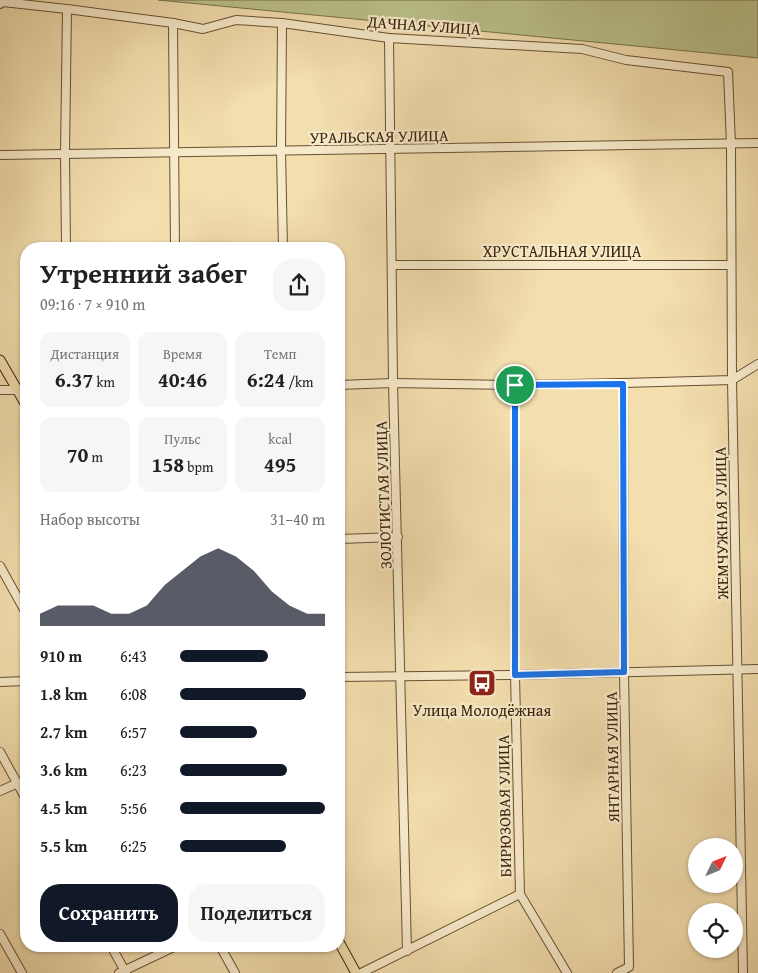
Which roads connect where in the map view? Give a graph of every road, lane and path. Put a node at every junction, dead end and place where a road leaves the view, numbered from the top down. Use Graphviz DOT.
graph roads {
  1 [pos="0,4"];
  2 [pos="67,8"];
  3 [pos="173,23"];
  4 [pos="282,23"];
  5 [pos="389,38"];
  6 [pos="728,72"];
  7 [pos="758,143"];
  8 [pos="731,144"];
  9 [pos="389,149"];
  10 [pos="280,151"];
  11 [pos="173,153"];
  12 [pos="65,154"];
  13 [pos="0,155"];
  14 [pos="66,242"];
  15 [pos="175,242"];
  16 [pos="283,242"];
  17 [pos="393,264"];
  18 [pos="730,265"];
  19 [pos="0,360"];
  20 [pos="758,364"];
  21 [pos="732,380"];
  22 [pos="393,383"];
  23 [pos="623,384"];
  24 [pos="345,385"];
  25 [pos="515,385"];
  26 [pos="20,387"];
  27 [pos="0,390"];
  28 [pos="20,390"];
  29 [pos="398,537"];
  30 [pos="345,539"];
  31 [pos="0,566"];
  32 [pos="20,602"];
  33 [pos="758,669"];
  34 [pos="738,670"];
  35 [pos="624,672"];
  36 [pos="515,675"];
  37 [pos="345,677"];
  38 [pos="401,677"];
  39 [pos="0,682"];
  40 [pos="20,682"];
  41 [pos="0,752"];
  42 [pos="18,784"];
  43 [pos="20,788"];
  44 [pos="0,791"];
  45 [pos="520,894"];
  46 [pos="0,934"];
  47 [pos="407,951"];
  48 [pos="114,952"];
  49 [pos="164,952"];
  50 [pos="223,952"];
  51 [pos="344,952"];
  52 [pos="123,972"];
  53 [pos="22,973"];
  54 [pos="235,973"];
  55 [pos="356,973"];
  56 [pos="361,973"];
  57 [pos="567,973"];
  58 [pos="617,973"];
  59 [pos="743,973"];
  1 -- 2 [label="street, ДАЧНАЯ УЛИЦА"];
  2 -- 3 [label="street, ДАЧНАЯ УЛИЦА"];
  2 -- 12 [label="street"];
  3 -- 4 [label="street, ДАЧНАЯ УЛИЦА"];
  3 -- 11 [label="street"];
  4 -- 5 [label="street, ДАЧНАЯ УЛИЦА"];
  4 -- 10 [label="street"];
  5 -- 6 [label="street, ДАЧНАЯ УЛИЦА"];
  5 -- 9 [label="street, ЗОЛОТИСТАЯ УЛИЦА"];
  6 -- 8 [label="street, ЖЕМЧУЖНАЯ УЛИЦА"];
  7 -- 8 [label="street, УРАЛЬСКАЯ УЛИЦА"];
  8 -- 9 [label="street, УРАЛЬСКАЯ УЛИЦА"];
  8 -- 18 [label="street, ЖЕМЧУЖНАЯ УЛИЦА"];
  9 -- 10 [label="street, УРАЛЬСКАЯ УЛИЦА"];
  9 -- 17 [label="street, ЗОЛОТИСТАЯ УЛИЦА"];
  10 -- 11 [label="street, УРАЛЬСКАЯ УЛИЦА"];
  10 -- 16 [label="street"];
  11 -- 12 [label="street, УРАЛЬСКАЯ УЛИЦА"];
  11 -- 15 [label="street"];
  12 -- 13 [label="street, УРАЛЬСКАЯ УЛИЦА"];
  12 -- 14 [label="street"];
  17 -- 18 [label="street, ХРУСТАЛЬНАЯ УЛИЦА"];
  17 -- 22 [label="street, ЗОЛОТИСТАЯ УЛИЦА"];
  18 -- 21 [label="street, ЖЕМЧУЖНАЯ УЛИЦА"];
  19 -- 26 [label="main road"];
  20 -- 21 [label="street"];
  21 -- 23 [label="street"];
  21 -- 34 [label="street, ЖЕМЧУЖНАЯ УЛИЦА"];
  22 -- 24 [label="street"];
  22 -- 25 [label="street"];
  22 -- 29 [label="street, ЗОЛОТИСТАЯ УЛИЦА"];
  23 -- 25 [label="street"];
  23 -- 35 [label="street, ЯНТАРНАЯ УЛИЦА"];
  25 -- 36 [label="street, БИРЮЗОВАЯ УЛИЦА"];
  27 -- 28 [label="street"];
  29 -- 30 [label="street"];
  29 -- 38 [label="street, ЗОЛОТИСТАЯ УЛИЦА"];
  31 -- 32 [label="street"];
  33 -- 34 [label="street"];
  34 -- 35 [label="street"];
  34 -- 59 [label="street, ЖЕМЧУЖНАЯ УЛИЦА"];
  35 -- 36 [label="street"];
  35 -- 58 [label="street, ЯНТАРНАЯ УЛИЦА"];
  36 -- 38 [label="street"];
  36 -- 45 [label="street, БИРЮЗОВАЯ УЛИЦА"];
  37 -- 38 [label="street"];
  38 -- 47 [label="street, ЗОЛОТИСТАЯ УЛИЦА"];
  39 -- 40 [label="street"];
  41 -- 42 [label="street"];
  42 -- 43 [label="street"];
  42 -- 44 [label="street"];
  45 -- 47 [label="street"];
  45 -- 57 [label="street, БИРЮЗОВАЯ УЛИЦА"];
  46 -- 53 [label="street"];
  47 -- 56 [label="street"];
  48 -- 52 [label="street"];
  49 -- 52 [label="street"];
  50 -- 54 [label="street"];
  51 -- 55 [label="main road"];
}
